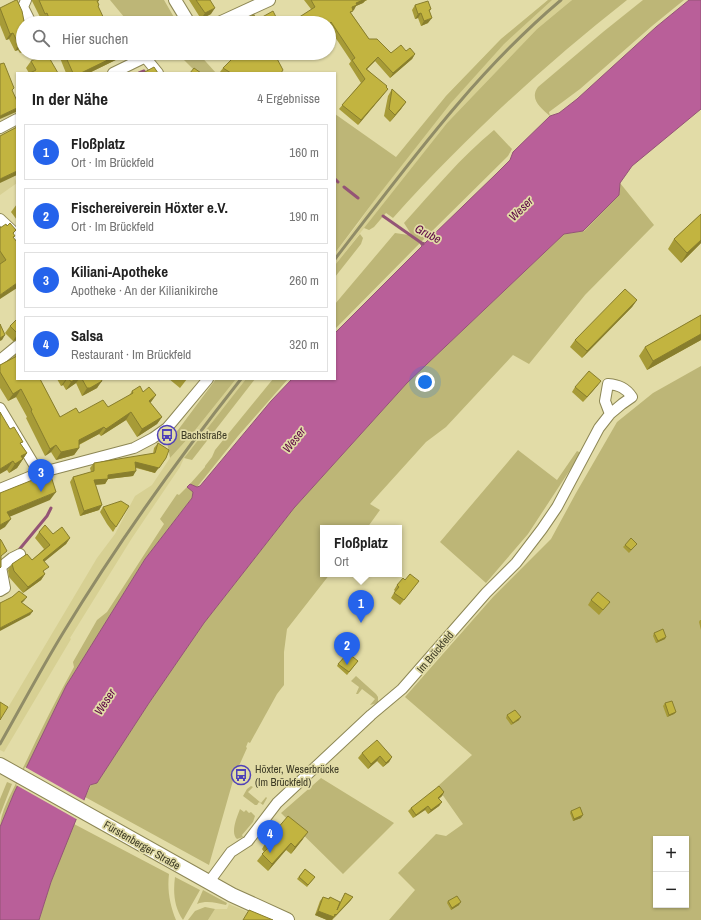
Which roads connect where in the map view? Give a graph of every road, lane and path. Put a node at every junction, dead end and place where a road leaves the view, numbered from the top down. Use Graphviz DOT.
graph roads {
  1 [pos="26,0"];
  2 [pos="175,0"];
  3 [pos="269,0"];
  4 [pos="28,16"];
  5 [pos="185,16"];
  6 [pos="234,16"];
  7 [pos="140,60"];
  8 [pos="152,60"];
  9 [pos="115,72"];
  10 [pos="158,72"];
  11 [pos="16,120"];
  12 [pos="0,128"];
  13 [pos="0,219"];
  14 [pos="16,234"];
  15 [pos="16,347"];
  16 [pos="0,360"];
  17 [pos="207,380"];
  18 [pos="0,408"];
  19 [pos="610,414"];
  20 [pos="39,473"];
  21 [pos="0,489"];
  22 [pos="20,554"];
  23 [pos="0,591"];
  24 [pos="2,766"];
  25 [pos="209,882"];
  26 [pos="287,920"];
  1 -- 4 [label="street"];
  2 -- 5 [label="street"];
  3 -- 6 [label="street"];
  7 -- 9 [label="street"];
  8 -- 10 [label="street"];
  11 -- 12 [label="street"];
  13 -- 14 [label="street"];
  15 -- 16 [label="street"];
  17 -- 20 [label="street"];
  18 -- 20 [label="street"];
  19 -- 19 [label="street, Im Brückfeld"];
  19 -- 25 [label="street, Im Brückfeld"];
  20 -- 21 [label="street"];
  22 -- 23 [label="street"];
  24 -- 25 [label="main road, Fürstenberger Straße"];
  25 -- 26 [label="main road, Fürstenberger Straße"];
}
